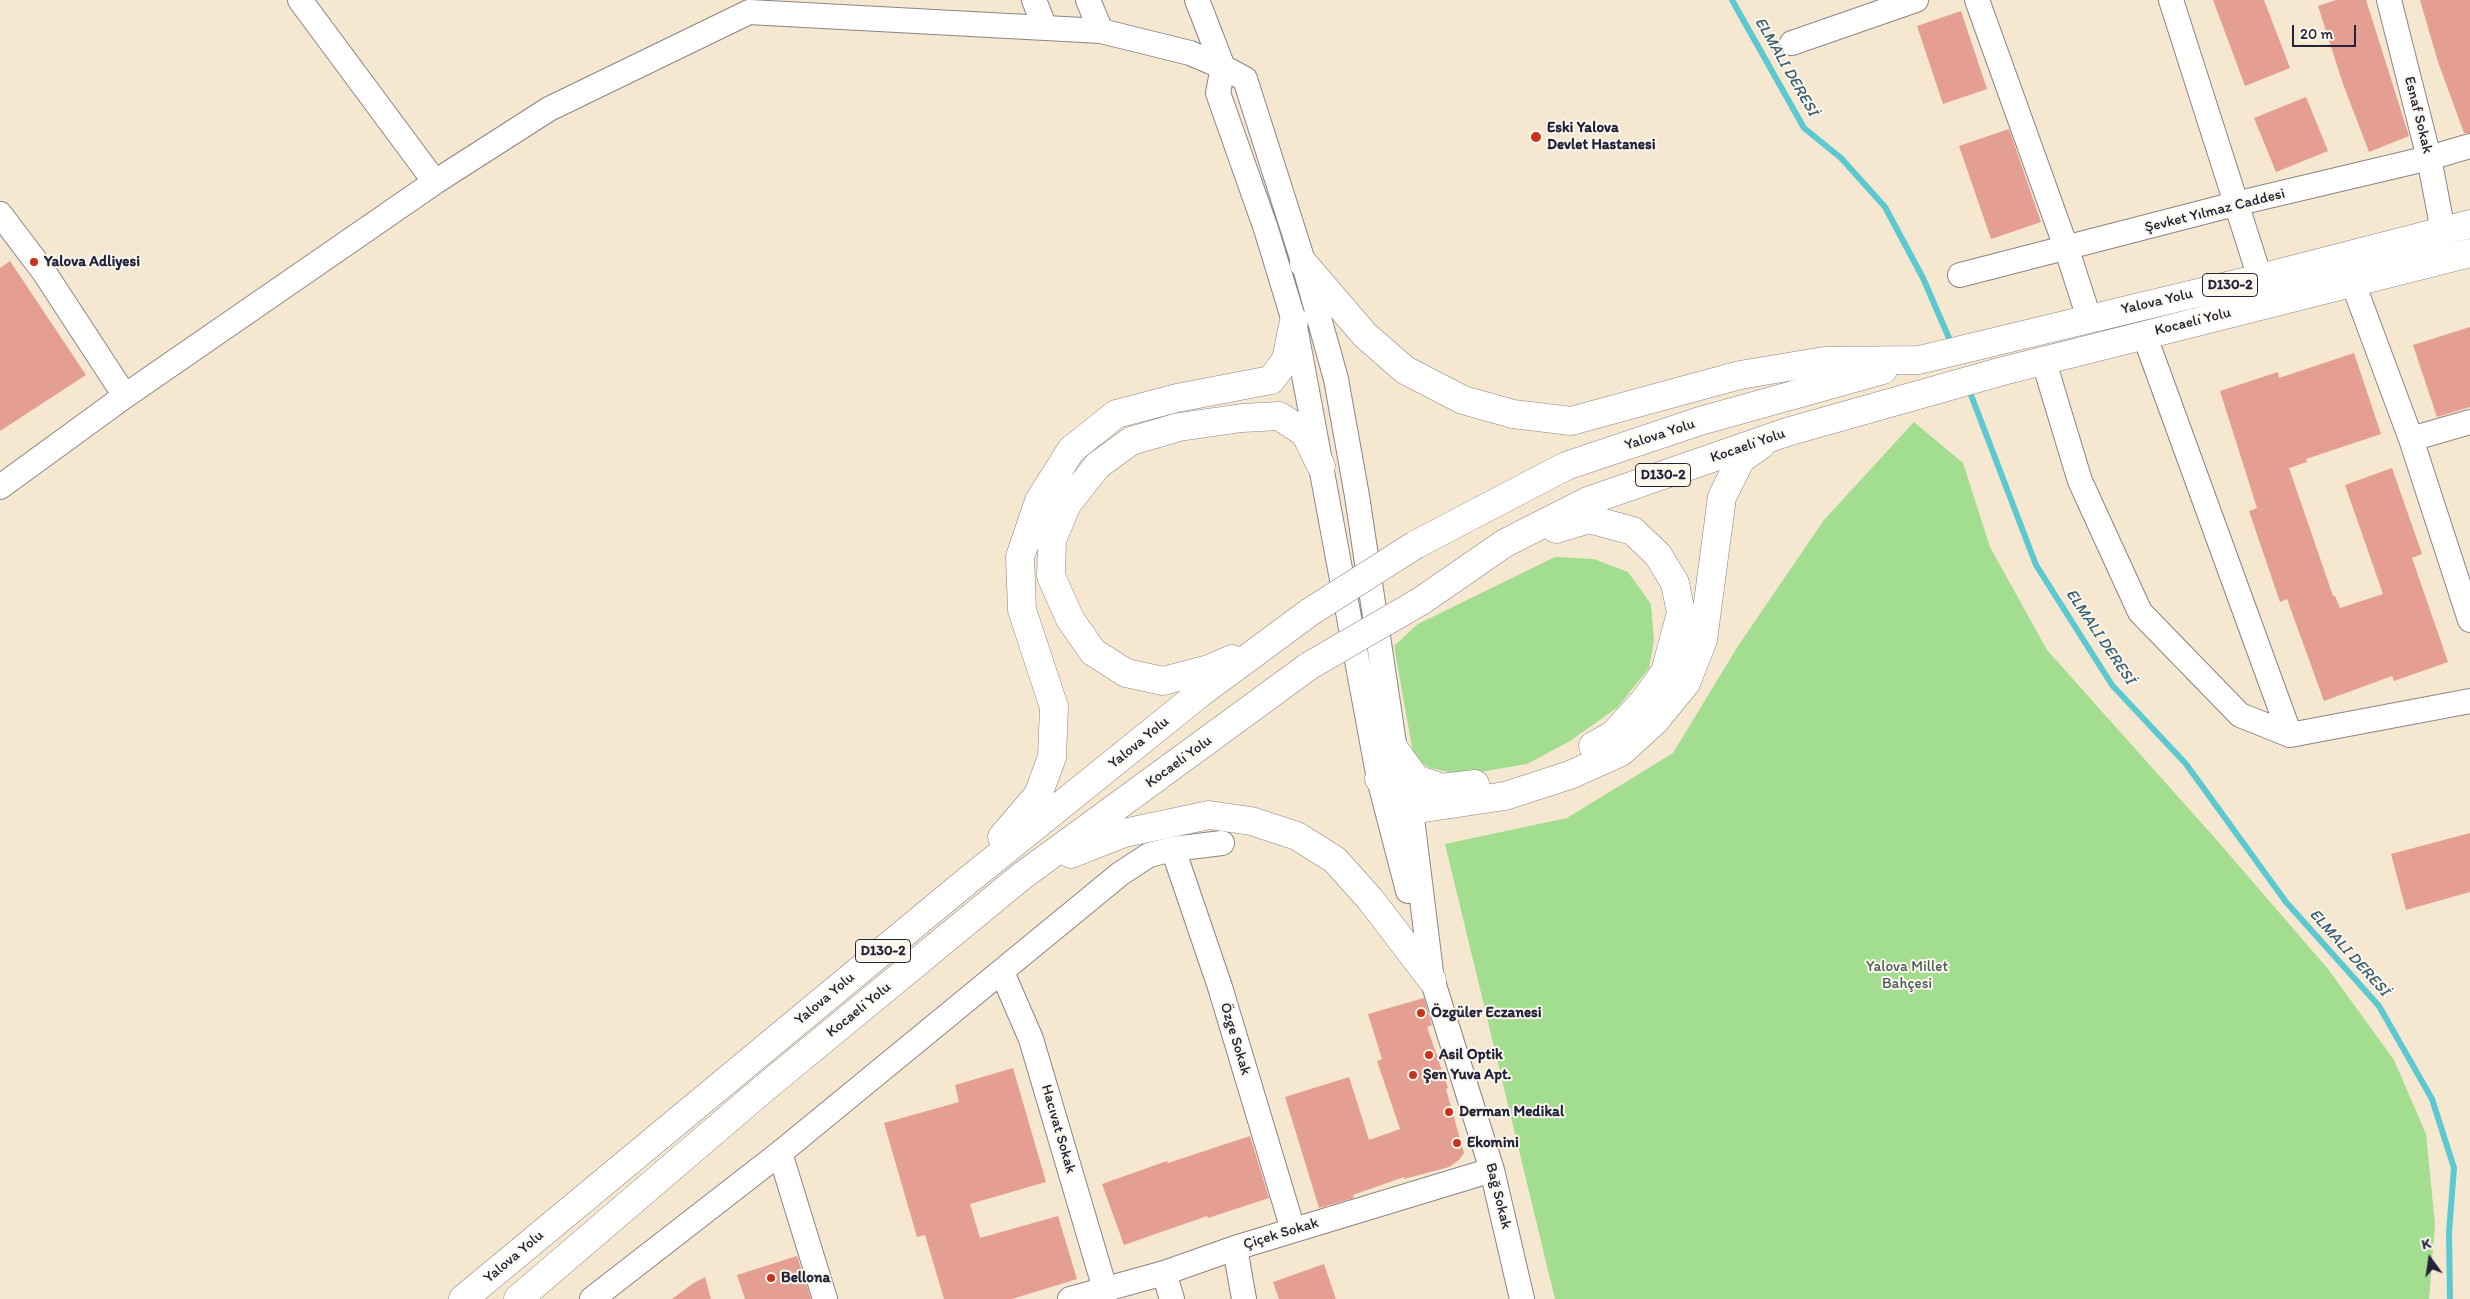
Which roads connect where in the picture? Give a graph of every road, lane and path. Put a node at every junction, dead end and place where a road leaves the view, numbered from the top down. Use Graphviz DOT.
graph roads {
  1 [pos="300,0"];
  2 [pos="1034,0"];
  3 [pos="1088,0"];
  4 [pos="1197,0"];
  5 [pos="1916,0"];
  6 [pos="1978,0"];
  7 [pos="2171,0"];
  8 [pos="2390,0"];
  9 [pos="745,6"];
  10 [pos="1045,28"];
  11 [pos="1101,31"];
  12 [pos="1792,43"];
  13 [pos="1223,67"];
  14 [pos="2470,146"];
  15 [pos="2429,158"];
  16 [pos="435,182"];
  17 [pos="2235,204"];
  18 [pos="0,214"];
  19 [pos="2470,224"];
  20 [pos="2443,232"];
  21 [pos="2067,250"];
  22 [pos="2470,252"];
  23 [pos="1304,264"];
  24 [pos="1960,275"];
  25 [pos="2260,278"];
  26 [pos="2353,283"];
  27 [pos="2089,318"];
  28 [pos="1294,321"];
  29 [pos="2144,334"];
  30 [pos="1918,360"];
  31 [pos="2044,362"];
  32 [pos="125,396"];
  33 [pos="2470,422"];
  34 [pos="1787,432"];
  35 [pos="2410,439"];
  36 [pos="1321,466"];
  37 [pos="0,487"];
  38 [pos="1504,544"];
  39 [pos="2470,620"];
  40 [pos="1272,641"];
  41 [pos="2470,701"];
  42 [pos="2290,735"];
  43 [pos="1395,750"];
  44 [pos="1378,779"];
  45 [pos="1410,810"];
  46 [pos="1222,843"];
  47 [pos="1173,849"];
  48 [pos="1022,876"];
  49 [pos="961,886"];
  50 [pos="1002,972"];
  51 [pos="1432,980"];
  52 [pos="780,1153"];
  53 [pos="1492,1170"];
  54 [pos="1293,1230"];
  55 [pos="1235,1248"];
  56 [pos="1164,1273"];
  57 [pos="1105,1289"];
  58 [pos="464,1299"];
  59 [pos="518,1299"];
  60 [pos="592,1299"];
  61 [pos="825,1299"];
  62 [pos="1070,1299"];
  63 [pos="1172,1299"];
  64 [pos="1244,1299"];
  65 [pos="1522,1299"];
  1 -- 16 [label="street"];
  2 -- 10 [label="street"];
  3 -- 11 [label="street"];
  4 -- 13 [label="street"];
  5 -- 12 [label="street"];
  6 -- 21 [label="street"];
  7 -- 17 [label="street"];
  8 -- 15 [label="street, Esnaf Sokak"];
  9 -- 10 [label="street"];
  9 -- 16 [label="street"];
  10 -- 11 [label="street"];
  11 -- 13 [label="street"];
  13 -- 23 [label="street"];
  13 -- 28 [label="street"];
  14 -- 15 [label="street, Şevket Yılmaz Caddesi"];
  15 -- 17 [label="street, Şevket Yılmaz Caddesi"];
  15 -- 20 [label="street, Esnaf Sokak"];
  16 -- 32 [label="street"];
  17 -- 21 [label="street, Şevket Yılmaz Caddesi"];
  17 -- 25 [label="street"];
  18 -- 32 [label="street"];
  19 -- 20 [label="highway, Yalova Yolu / D130-2"];
  20 -- 25 [label="highway, Yalova Yolu / D130-2"];
  21 -- 24 [label="street, Şevket Yılmaz Caddesi"];
  21 -- 27 [label="street"];
  22 -- 26 [label="highway, Kocaeli̇ Yolu / D130-2"];
  23 -- 30 [label="highway"];
  23 -- 43 [label="street"];
  25 -- 27 [label="highway, Yalova Yolu / D130-2"];
  26 -- 29 [label="highway, Kocaeli̇ Yolu / D130-2"];
  26 -- 35 [label="street"];
  27 -- 30 [label="highway, Yalova Yolu / D130-2"];
  28 -- 36 [label="street"];
  28 -- 49 [label="highway"];
  29 -- 31 [label="highway, Kocaeli̇ Yolu / D130-2"];
  29 -- 42 [label="street"];
  30 -- 40 [label="highway, Yalova Yolu / D130-2, bridge"];
  31 -- 34 [label="highway, Kocaeli̇ Yolu / D130-2"];
  31 -- 42 [label="street"];
  32 -- 37 [label="street"];
  33 -- 35 [label="street"];
  34 -- 38 [label="highway, Kocaeli̇ Yolu / D130-2"];
  34 -- 45 [label="highway"];
  35 -- 39 [label="street"];
  36 -- 40 [label="highway"];
  36 -- 44 [label="street"];
  38 -- 43 [label="highway"];
  38 -- 48 [label="highway, Kocaeli̇ Yolu / D130-2, bridge"];
  40 -- 49 [label="highway, Yalova Yolu / D130-2"];
  41 -- 42 [label="street"];
  43 -- 45 [label="street"];
  44 -- 45 [label="highway"];
  44 -- 51 [label="street"];
  45 -- 51 [label="street"];
  46 -- 47 [label="street"];
  47 -- 50 [label="street"];
  47 -- 54 [label="street, Özge Sokak"];
  48 -- 51 [label="highway"];
  48 -- 59 [label="highway, Kocaeli̇ Yolu / D130-2"];
  49 -- 58 [label="highway, Yalova Yolu / D130-2"];
  50 -- 52 [label="street"];
  50 -- 57 [label="street, Hacıvat Sokak"];
  51 -- 53 [label="street, Bağ Sokak"];
  52 -- 60 [label="street"];
  52 -- 61 [label="street"];
  53 -- 54 [label="street, Çiçek Sokak"];
  53 -- 65 [label="street, Bağ Sokak"];
  54 -- 55 [label="street, Çiçek Sokak"];
  55 -- 56 [label="street, Çiçek Sokak"];
  55 -- 64 [label="street"];
  56 -- 57 [label="street, Çiçek Sokak"];
  56 -- 63 [label="street"];
  57 -- 62 [label="street, Çiçek Sokak"];
}
